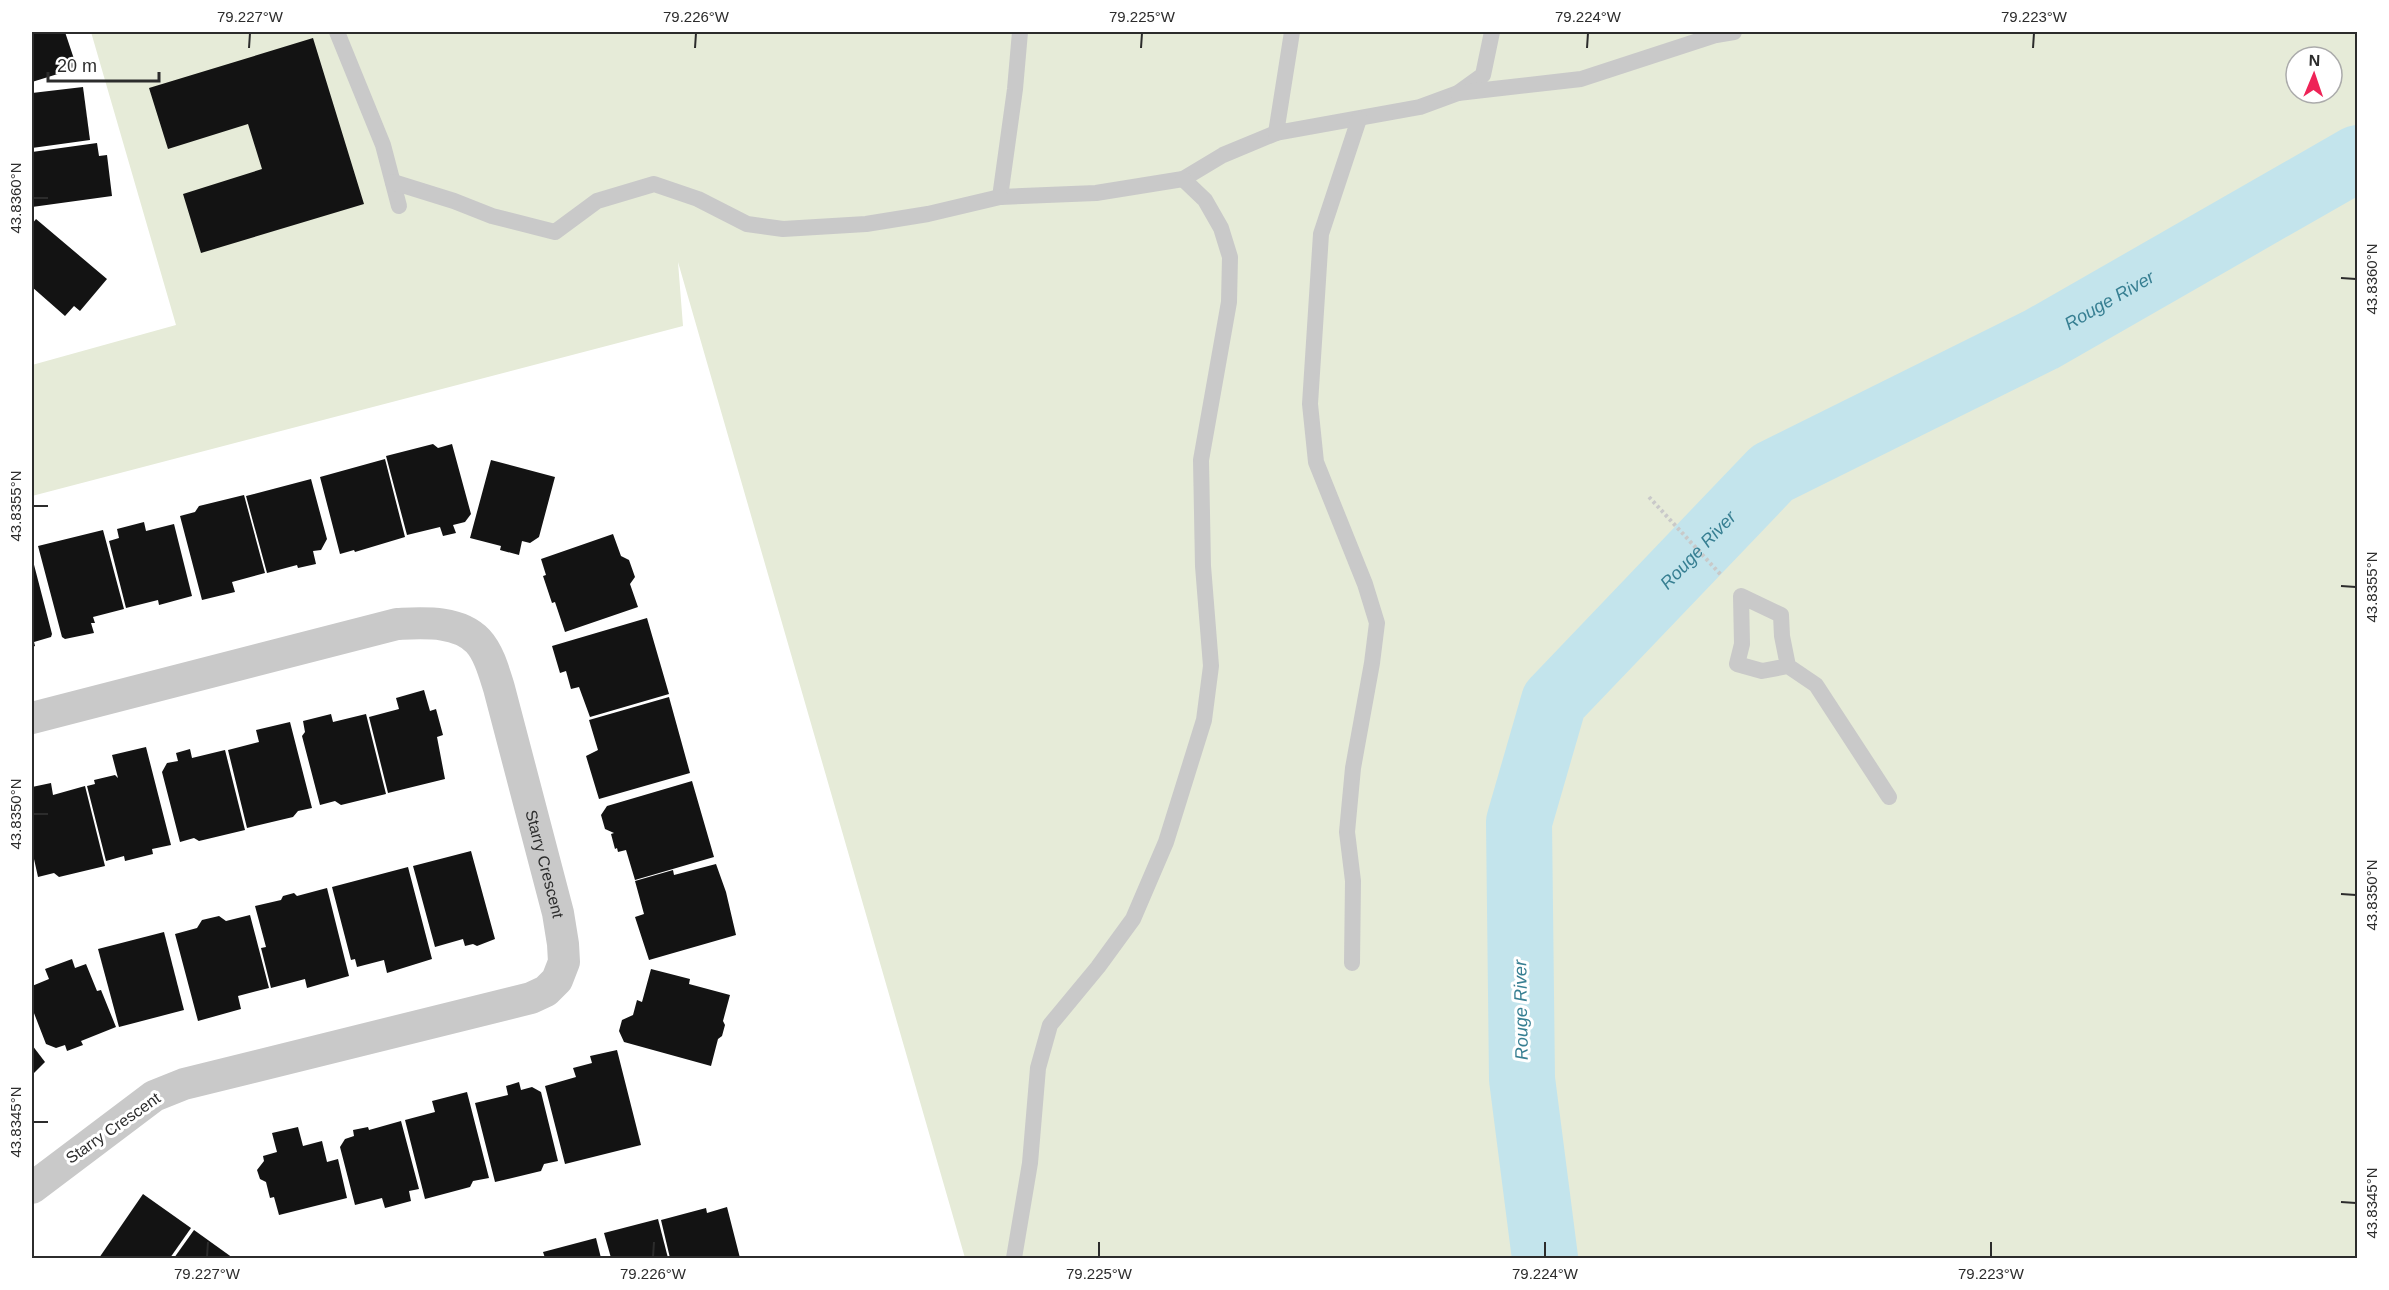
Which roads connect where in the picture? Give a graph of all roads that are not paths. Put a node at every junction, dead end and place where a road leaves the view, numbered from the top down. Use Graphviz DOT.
graph roads {
  1 [pos="337,32"];
  2 [pos="1020,32"];
  3 [pos="1292,32"];
  4 [pos="1492,32"];
  5 [pos="1734,32"];
  6 [pos="1458,93"];
  7 [pos="1359,119"];
  8 [pos="1276,133"];
  9 [pos="1183,179"];
  10 [pos="393,182"];
  11 [pos="1000,197"];
  12 [pos="399,206"];
  13 [pos="1788,666"];
  14 [pos="32,718"];
  15 [pos="1889,797"];
  16 [pos="1352,963"];
  17 [pos="32,1188"];
  18 [pos="1014,1258"];
  1 -- 10 [label="lane"];
  2 -- 11 [label="lane"];
  3 -- 8 [label="lane"];
  4 -- 6 [label="lane"];
  5 -- 6 [label="lane"];
  6 -- 7 [label="lane"];
  7 -- 8 [label="lane"];
  7 -- 16 [label="lane"];
  8 -- 9 [label="lane"];
  9 -- 11 [label="lane"];
  9 -- 18 [label="lane"];
  10 -- 11 [label="lane"];
  10 -- 12 [label="lane"];
  13 -- 13 [label="lane"];
  13 -- 15 [label="lane"];
  14 -- 17 [label="street, Starry Crescent"];
}
